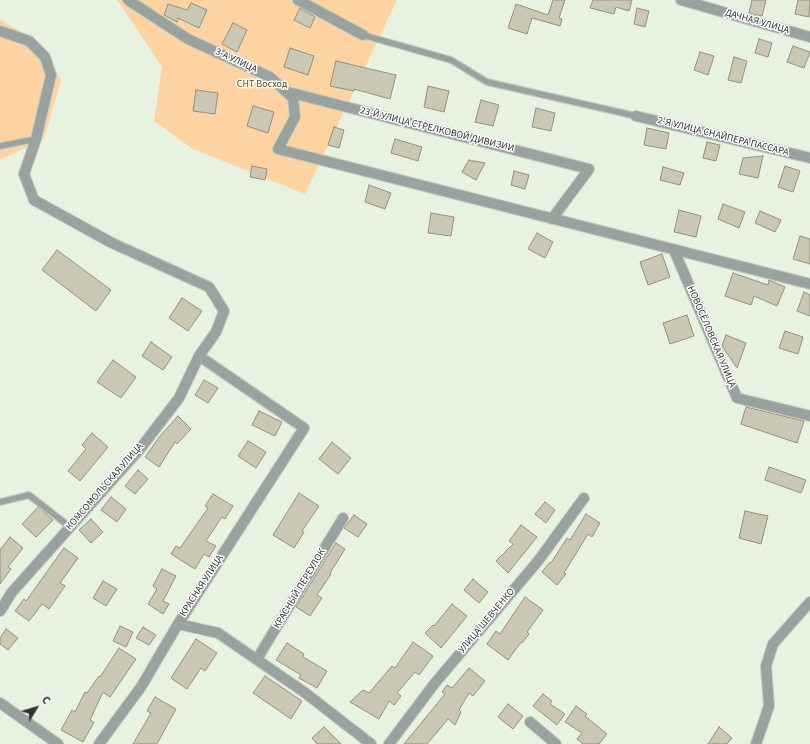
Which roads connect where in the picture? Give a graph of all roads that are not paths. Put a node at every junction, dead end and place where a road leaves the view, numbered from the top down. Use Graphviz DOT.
graph roads {
  1 [pos="128,0"];
  2 [pos="681,0"];
  3 [pos="302,1"];
  4 [pos="0,31"];
  5 [pos="363,35"];
  6 [pos="810,37"];
  7 [pos="286,91"];
  8 [pos="636,116"];
  9 [pos="36,139"];
  10 [pos="0,146"];
  11 [pos="810,158"];
  12 [pos="552,219"];
  13 [pos="674,250"];
  14 [pos="810,284"];
  15 [pos="199,356"];
  16 [pos="810,416"];
  17 [pos="584,498"];
  18 [pos="0,502"];
  19 [pos="343,518"];
  20 [pos="70,527"];
  21 [pos="810,602"];
  22 [pos="0,611"];
  23 [pos="178,624"];
  24 [pos="257,659"];
  25 [pos="0,704"];
  26 [pos="530,722"];
  27 [pos="58,744"];
  28 [pos="99,744"];
  29 [pos="371,744"];
  30 [pos="389,744"];
  31 [pos="556,744"];
  32 [pos="756,744"];
  1 -- 7 [label="street, 3-А УЛИЦА"];
  2 -- 6 [label="street, ДАЧНАЯ УЛИЦА"];
  3 -- 5 [label="street"];
  4 -- 9 [label="street"];
  5 -- 8 [label="lane"];
  7 -- 12 [label="street, 3-А УЛИЦА"];
  7 -- 12 [label="street, 23-Й УЛИЦА СТРЕЛКОВОЙ ДИВИЗИИ"];
  8 -- 11 [label="street, 2-Я УЛИЦА СНАЙПЕРА ПАССАРА"];
  9 -- 10 [label="lane"];
  9 -- 15 [label="street, КОМСОМОЛЬСКАЯ УЛИЦА"];
  12 -- 13 [label="street"];
  13 -- 14 [label="street"];
  13 -- 16 [label="street, НОВОСЁЛОВСКАЯ УЛИЦА"];
  15 -- 20 [label="street, КОМСОМОЛЬСКАЯ УЛИЦА"];
  15 -- 23 [label="street, КРАСНАЯ УЛИЦА"];
  17 -- 30 [label="street, УЛИЦА ШЕВЧЕНКО"];
  18 -- 20 [label="lane"];
  19 -- 24 [label="street, КРАСНЫЙ ПЕРЕУЛОК"];
  20 -- 22 [label="street, КОМСОМОЛЬСКАЯ УЛИЦА"];
  21 -- 32 [label="street"];
  23 -- 24 [label="street"];
  23 -- 28 [label="street, КРАСНАЯ УЛИЦА"];
  24 -- 29 [label="street"];
  25 -- 27 [label="street"];
  26 -- 31 [label="street"];
}
